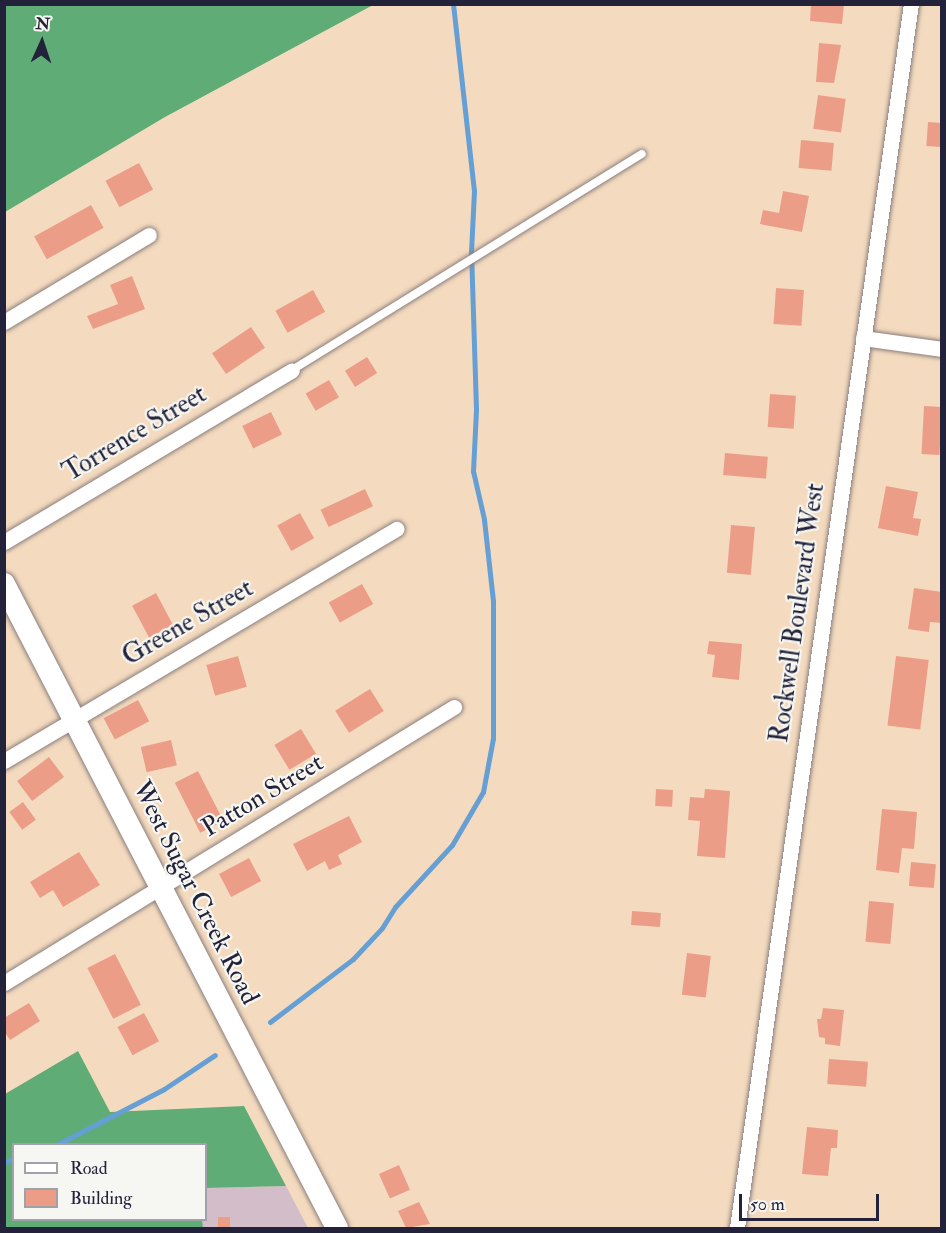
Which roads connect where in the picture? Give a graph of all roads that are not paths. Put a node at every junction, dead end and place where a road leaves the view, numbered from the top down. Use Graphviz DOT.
graph roads {
  1 [pos="911,4"];
  2 [pos="642,154"];
  3 [pos="149,235"];
  4 [pos="4,322"];
  5 [pos="863,338"];
  6 [pos="942,349"];
  7 [pos="292,370"];
  8 [pos="397,529"];
  9 [pos="4,542"];
  10 [pos="4,584"];
  11 [pos="454,707"];
  12 [pos="74,719"];
  13 [pos="4,761"];
  14 [pos="159,887"];
  15 [pos="4,983"];
  16 [pos="337,1228"];
  17 [pos="737,1228"];
  1 -- 5 [label="street, Rockwell Boulevard West"];
  2 -- 7 [label="lane"];
  3 -- 4 [label="street"];
  5 -- 6 [label="street"];
  5 -- 17 [label="street, Rockwell Boulevard West"];
  7 -- 9 [label="street, Torrence Street"];
  8 -- 12 [label="street, Greene Street"];
  10 -- 12 [label="main road, West Sugar Creek Road"];
  11 -- 14 [label="street, Patton Street"];
  12 -- 13 [label="street, Greene Street"];
  12 -- 14 [label="main road, West Sugar Creek Road"];
  14 -- 15 [label="street, Patton Street"];
  14 -- 16 [label="main road, West Sugar Creek Road"];
}
